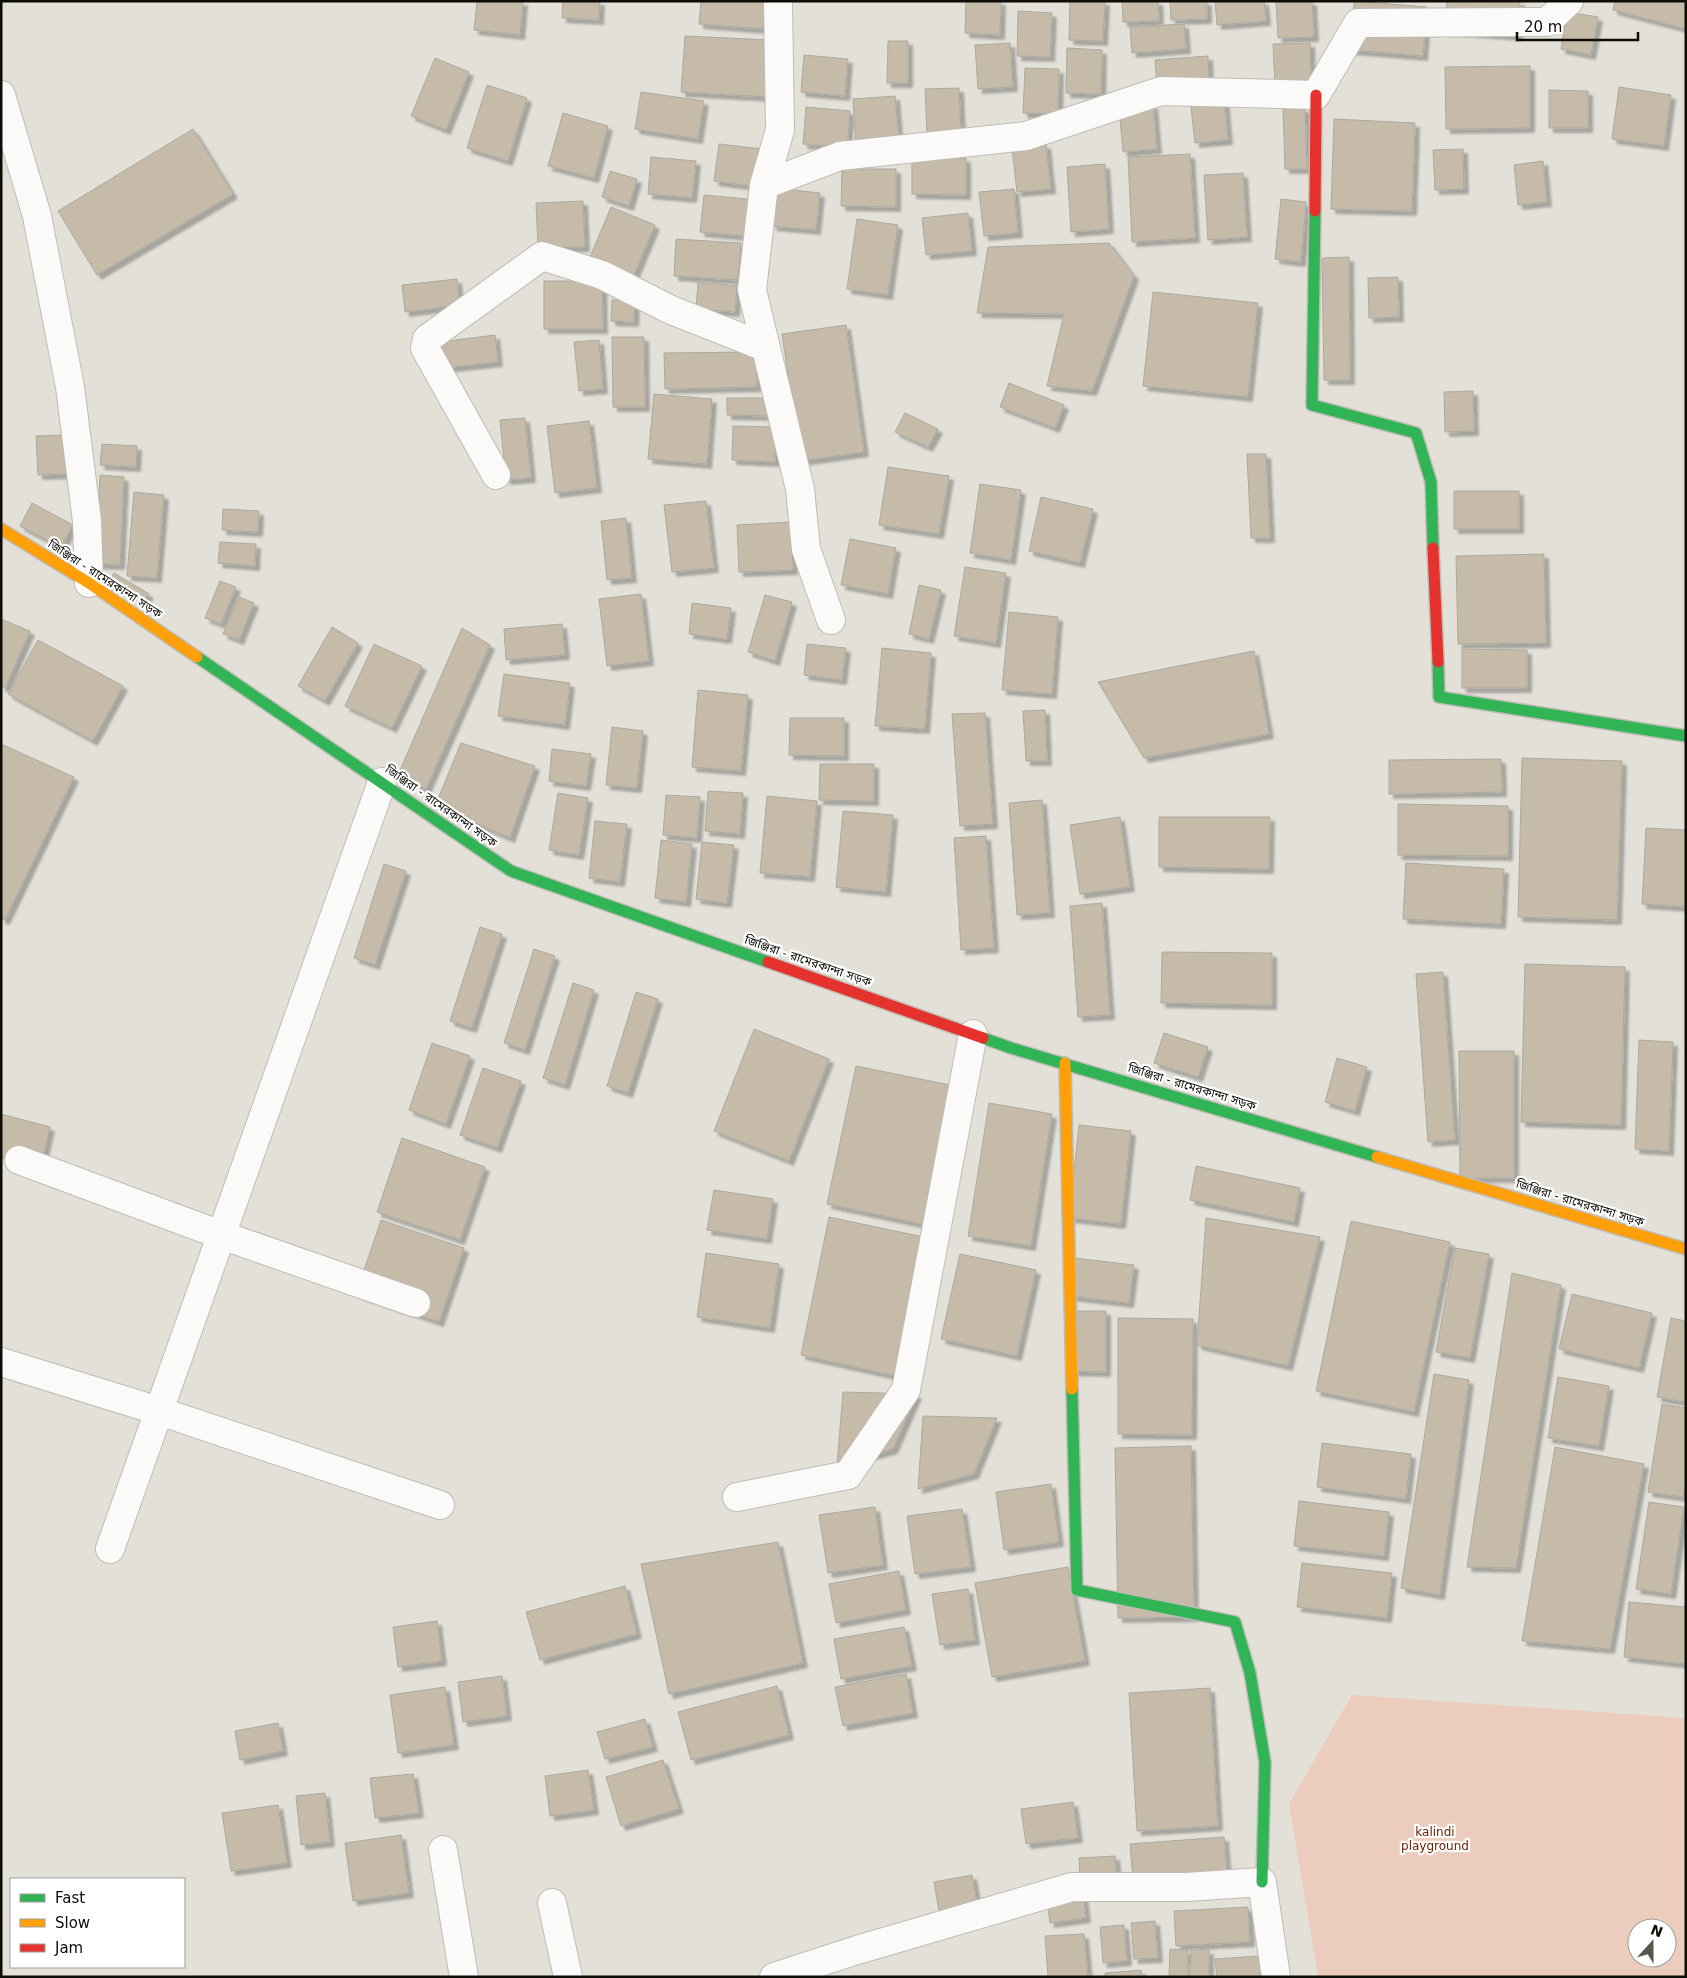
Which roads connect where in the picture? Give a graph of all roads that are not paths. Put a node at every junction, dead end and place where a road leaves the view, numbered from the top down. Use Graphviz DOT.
graph roads {
  1 [pos="778,1"];
  2 [pos="1569,1"];
  3 [pos="1,95"];
  4 [pos="1316,95"];
  5 [pos="764,185"];
  6 [pos="765,347"];
  7 [pos="496,475"];
  8 [pos="1,529"];
  9 [pos="89,583"];
  10 [pos="831,620"];
  11 [pos="1686,736"];
  12 [pos="382,782"];
  13 [pos="973,1034"];
  14 [pos="1065,1064"];
  15 [pos="18,1160"];
  16 [pos="221,1235"];
  17 [pos="1686,1249"];
  18 [pos="416,1303"];
  19 [pos="1,1362"];
  20 [pos="159,1411"];
  21 [pos="737,1497"];
  22 [pos="440,1505"];
  23 [pos="110,1549"];
  24 [pos="443,1850"];
  25 [pos="1262,1882"];
  26 [pos="552,1903"];
  27 [pos="464,1977"];
  28 [pos="568,1977"];
  29 [pos="774,1977"];
  30 [pos="1276,1977"];
  1 -- 5 [label="street"];
  2 -- 4 [label="street"];
  3 -- 9 [label="street"];
  4 -- 5 [label="street"];
  4 -- 11 [label="street"];
  5 -- 6 [label="street"];
  6 -- 7 [label="street"];
  6 -- 10 [label="street"];
  8 -- 9 [label="street, জিঞ্জিরা - রামেরকান্দা সড়ক"];
  9 -- 12 [label="street, জিঞ্জিরা - রামেরকান্দা সড়ক"];
  12 -- 13 [label="street, জিঞ্জিরা - রামেরকান্দা সড়ক"];
  12 -- 16 [label="street"];
  13 -- 14 [label="street, জিঞ্জিরা - রামেরকান্দা সড়ক"];
  13 -- 21 [label="street"];
  14 -- 17 [label="street, জিঞ্জিরা - রামেরকান্দা সড়ক"];
  14 -- 25 [label="street"];
  15 -- 16 [label="street"];
  16 -- 18 [label="street"];
  16 -- 20 [label="street"];
  19 -- 20 [label="street"];
  20 -- 22 [label="street"];
  20 -- 23 [label="street"];
  24 -- 27 [label="street"];
  25 -- 29 [label="street"];
  25 -- 30 [label="street"];
  26 -- 28 [label="street"];
}
